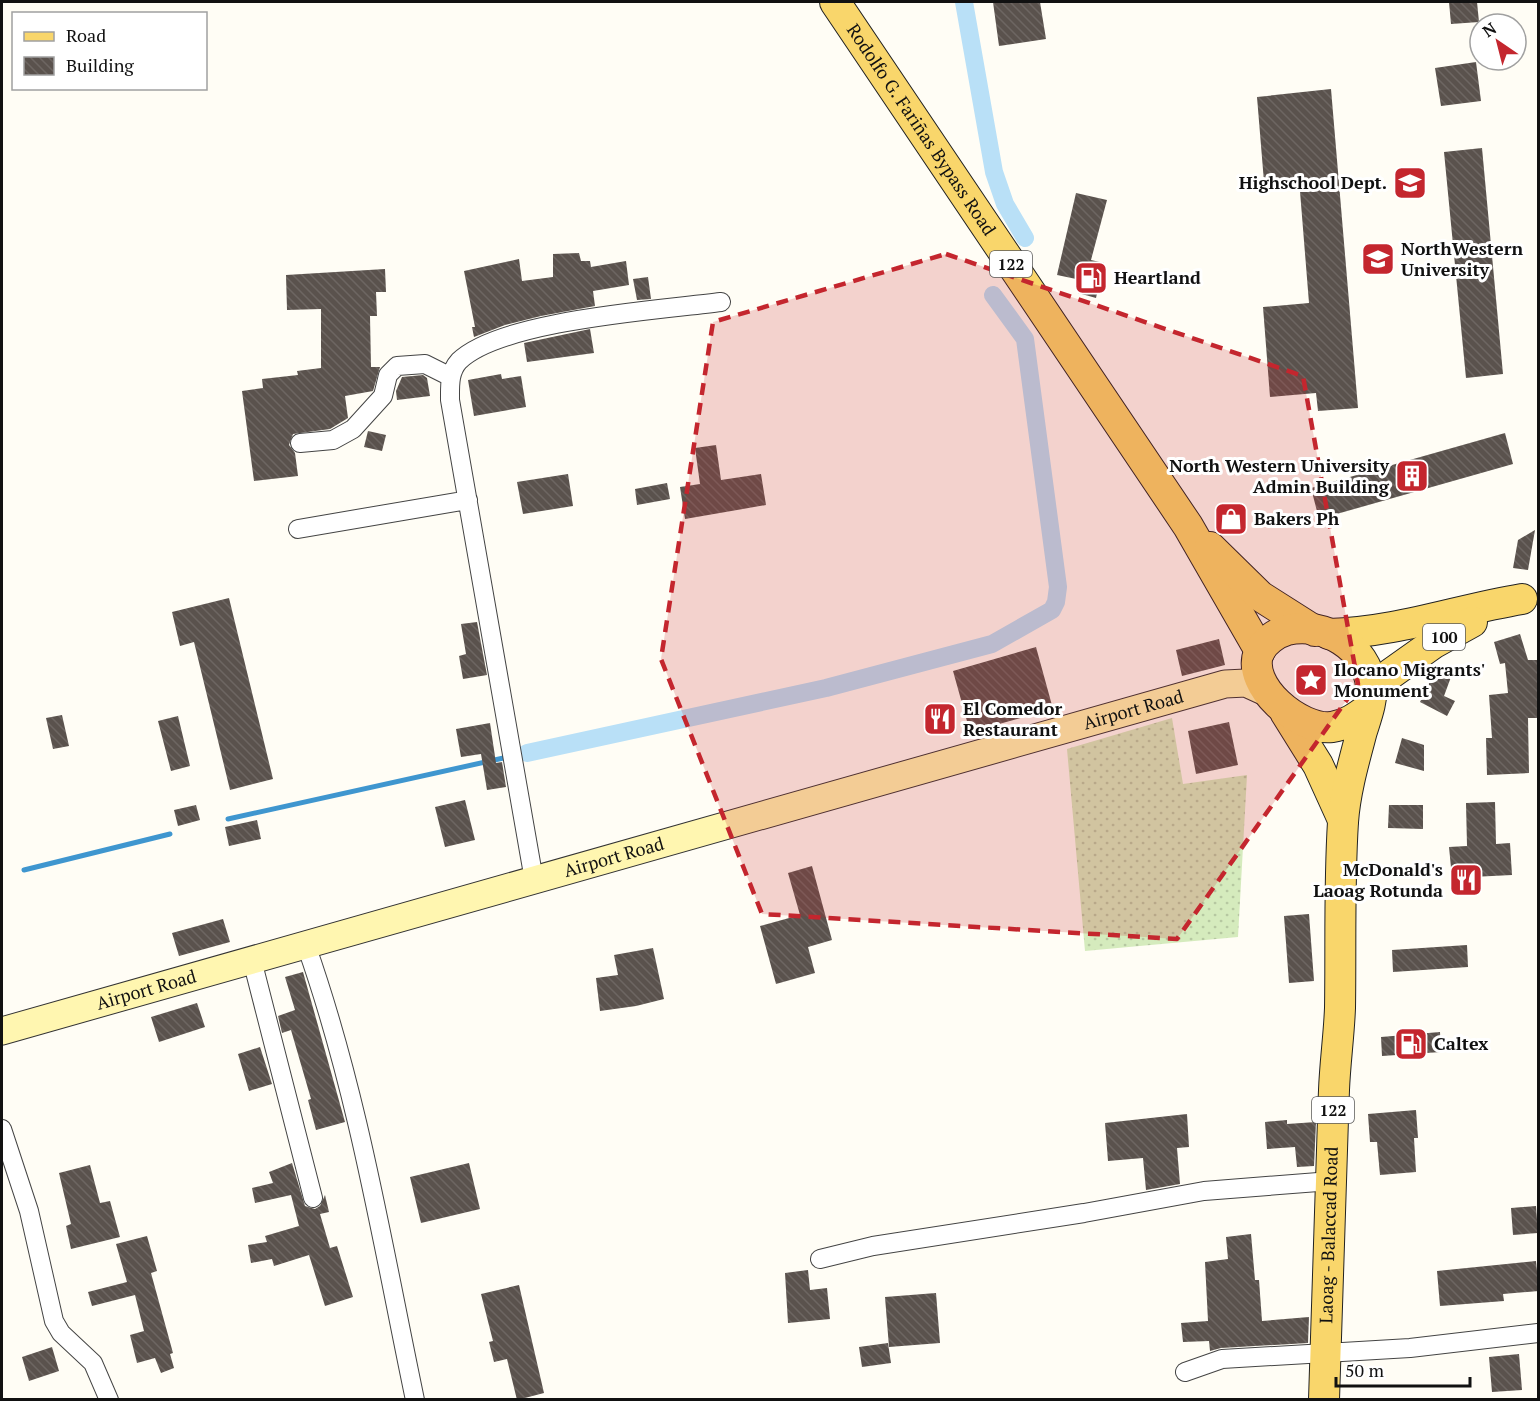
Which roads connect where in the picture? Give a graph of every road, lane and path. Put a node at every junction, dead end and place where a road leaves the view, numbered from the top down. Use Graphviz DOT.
graph roads {
  1 [pos="835,2"];
  2 [pos="721,302"];
  3 [pos="451,377"];
  4 [pos="300,442"];
  5 [pos="468,500"];
  6 [pos="1188,526"];
  7 [pos="298,529"];
  8 [pos="1530,596"];
  9 [pos="1322,632"];
  10 [pos="1258,658"];
  11 [pos="1225,684"];
  12 [pos="1370,698"];
  13 [pos="1278,703"];
  14 [pos="1343,820"];
  15 [pos="534,880"];
  16 [pos="306,945"];
  17 [pos="252,960"];
  18 [pos="2,1031"];
  19 [pos="2,1129"];
  20 [pos="1331,1182"];
  21 [pos="313,1197"];
  22 [pos="820,1259"];
  23 [pos="1539,1333"];
  24 [pos="1325,1354"];
  25 [pos="1185,1372"];
  26 [pos="109,1400"];
  27 [pos="415,1400"];
  28 [pos="1324,1400"];
  1 -- 6 [label="main road, Rodolfo G. Fariñas Bypass Road / 122"];
  2 -- 3 [label="street"];
  3 -- 4 [label="street"];
  3 -- 5 [label="street"];
  5 -- 7 [label="street"];
  5 -- 15 [label="street"];
  6 -- 9 [label="main road, Rodolfo G. Fariñas Bypass Road / 122"];
  6 -- 10 [label="main road, Rodolfo G. Fariñas Bypass Road / 122"];
  8 -- 9 [label="main road, 100"];
  8 -- 12 [label="main road, 100"];
  9 -- 10 [label="main road, 100"];
  9 -- 12 [label="main road"];
  10 -- 11 [label="main road, 100"];
  10 -- 13 [label="main road"];
  11 -- 13 [label="main road, 100"];
  11 -- 15 [label="main road, Airport Road / 100"];
  12 -- 13 [label="main road, 100"];
  12 -- 14 [label="main road, Laoag - Balaccad Road / 122"];
  13 -- 14 [label="main road, Laoag - Balaccad Road / 122"];
  14 -- 20 [label="main road, Laoag - Balaccad Road / 122"];
  15 -- 16 [label="main road, Airport Road / 100"];
  16 -- 17 [label="main road, Airport Road / 100"];
  16 -- 27 [label="street"];
  17 -- 18 [label="main road, Airport Road / 100"];
  17 -- 21 [label="street"];
  19 -- 26 [label="street"];
  20 -- 22 [label="street"];
  20 -- 24 [label="main road, Laoag - Balaccad Road / 122"];
  23 -- 24 [label="street"];
  24 -- 25 [label="street"];
  24 -- 28 [label="main road, Laoag - Balaccad Road / 122"];
}
